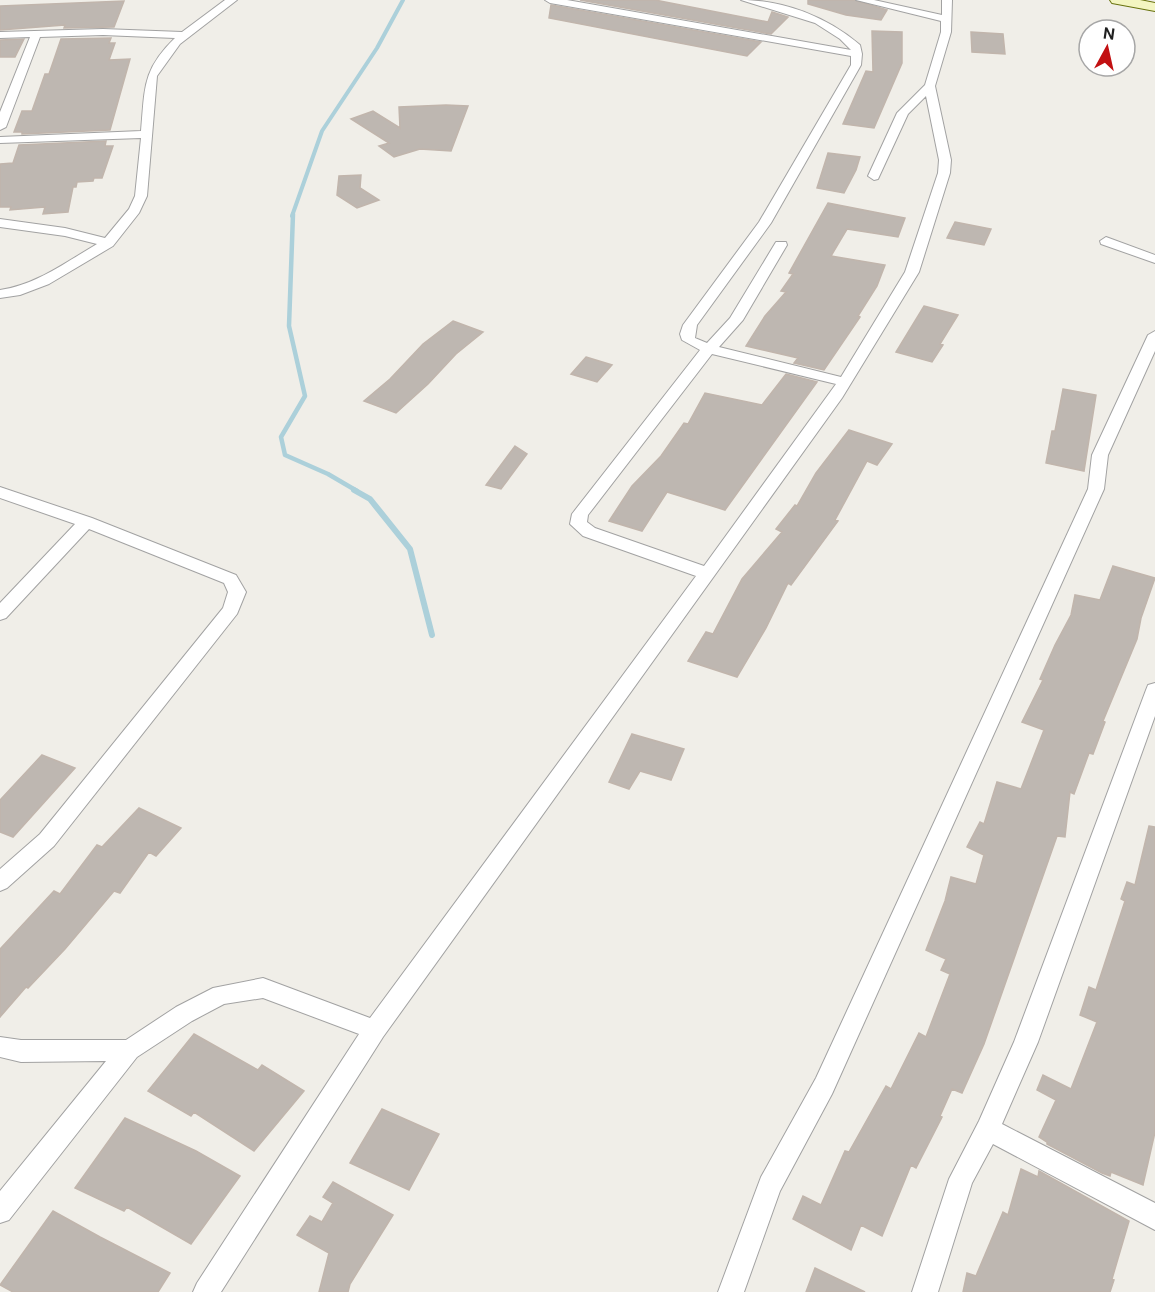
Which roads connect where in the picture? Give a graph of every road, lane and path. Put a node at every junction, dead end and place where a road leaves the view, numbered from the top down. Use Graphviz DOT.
graph roads {
  1 [pos="232,0"];
  2 [pos="550,0"];
  3 [pos="746,0"];
  4 [pos="861,0"];
  5 [pos="946,0"];
  6 [pos="1117,0"];
  7 [pos="1155,7"];
  8 [pos="947,19"];
  9 [pos="36,34"];
  10 [pos="0,35"];
  11 [pos="184,35"];
  12 [pos="857,54"];
  13 [pos="930,86"];
  14 [pos="0,127"];
  15 [pos="147,134"];
  16 [pos="0,141"];
  17 [pos="874,177"];
  18 [pos="0,223"];
  19 [pos="1106,241"];
  20 [pos="108,243"];
  21 [pos="781,245"];
  22 [pos="1155,260"];
  23 [pos="0,294"];
  24 [pos="1155,335"];
  25 [pos="709,349"];
  26 [pos="845,382"];
  27 [pos="0,492"];
  28 [pos="86,522"];
  29 [pos="709,573"];
  30 [pos="0,614"];
  31 [pos="1155,690"];
  32 [pos="0,882"];
  33 [pos="375,1030"];
  34 [pos="0,1047"];
  35 [pos="129,1050"];
  36 [pos="988,1129"];
  37 [pos="0,1211"];
  38 [pos="1155,1217"];
  39 [pos="206,1292"];
  40 [pos="731,1292"];
  41 [pos="925,1292"];
  1 -- 11 [label="street"];
  2 -- 12 [label="street"];
  3 -- 12 [label="street"];
  4 -- 8 [label="street"];
  5 -- 8 [label="street"];
  6 -- 7 [label="street"];
  8 -- 13 [label="street"];
  9 -- 10 [label="street"];
  9 -- 11 [label="street"];
  9 -- 14 [label="street"];
  11 -- 15 [label="street"];
  12 -- 25 [label="street"];
  13 -- 17 [label="street"];
  13 -- 26 [label="street"];
  15 -- 16 [label="street"];
  15 -- 20 [label="street"];
  18 -- 20 [label="street"];
  19 -- 22 [label="street"];
  20 -- 23 [label="street"];
  21 -- 25 [label="street"];
  24 -- 40 [label="street"];
  25 -- 26 [label="street"];
  25 -- 29 [label="street"];
  26 -- 29 [label="street"];
  27 -- 28 [label="street"];
  28 -- 30 [label="street"];
  28 -- 32 [label="street"];
  29 -- 33 [label="street"];
  31 -- 36 [label="street"];
  33 -- 35 [label="street"];
  33 -- 39 [label="street"];
  34 -- 35 [label="street"];
  35 -- 37 [label="street"];
  36 -- 38 [label="street"];
  36 -- 41 [label="street"];
}
